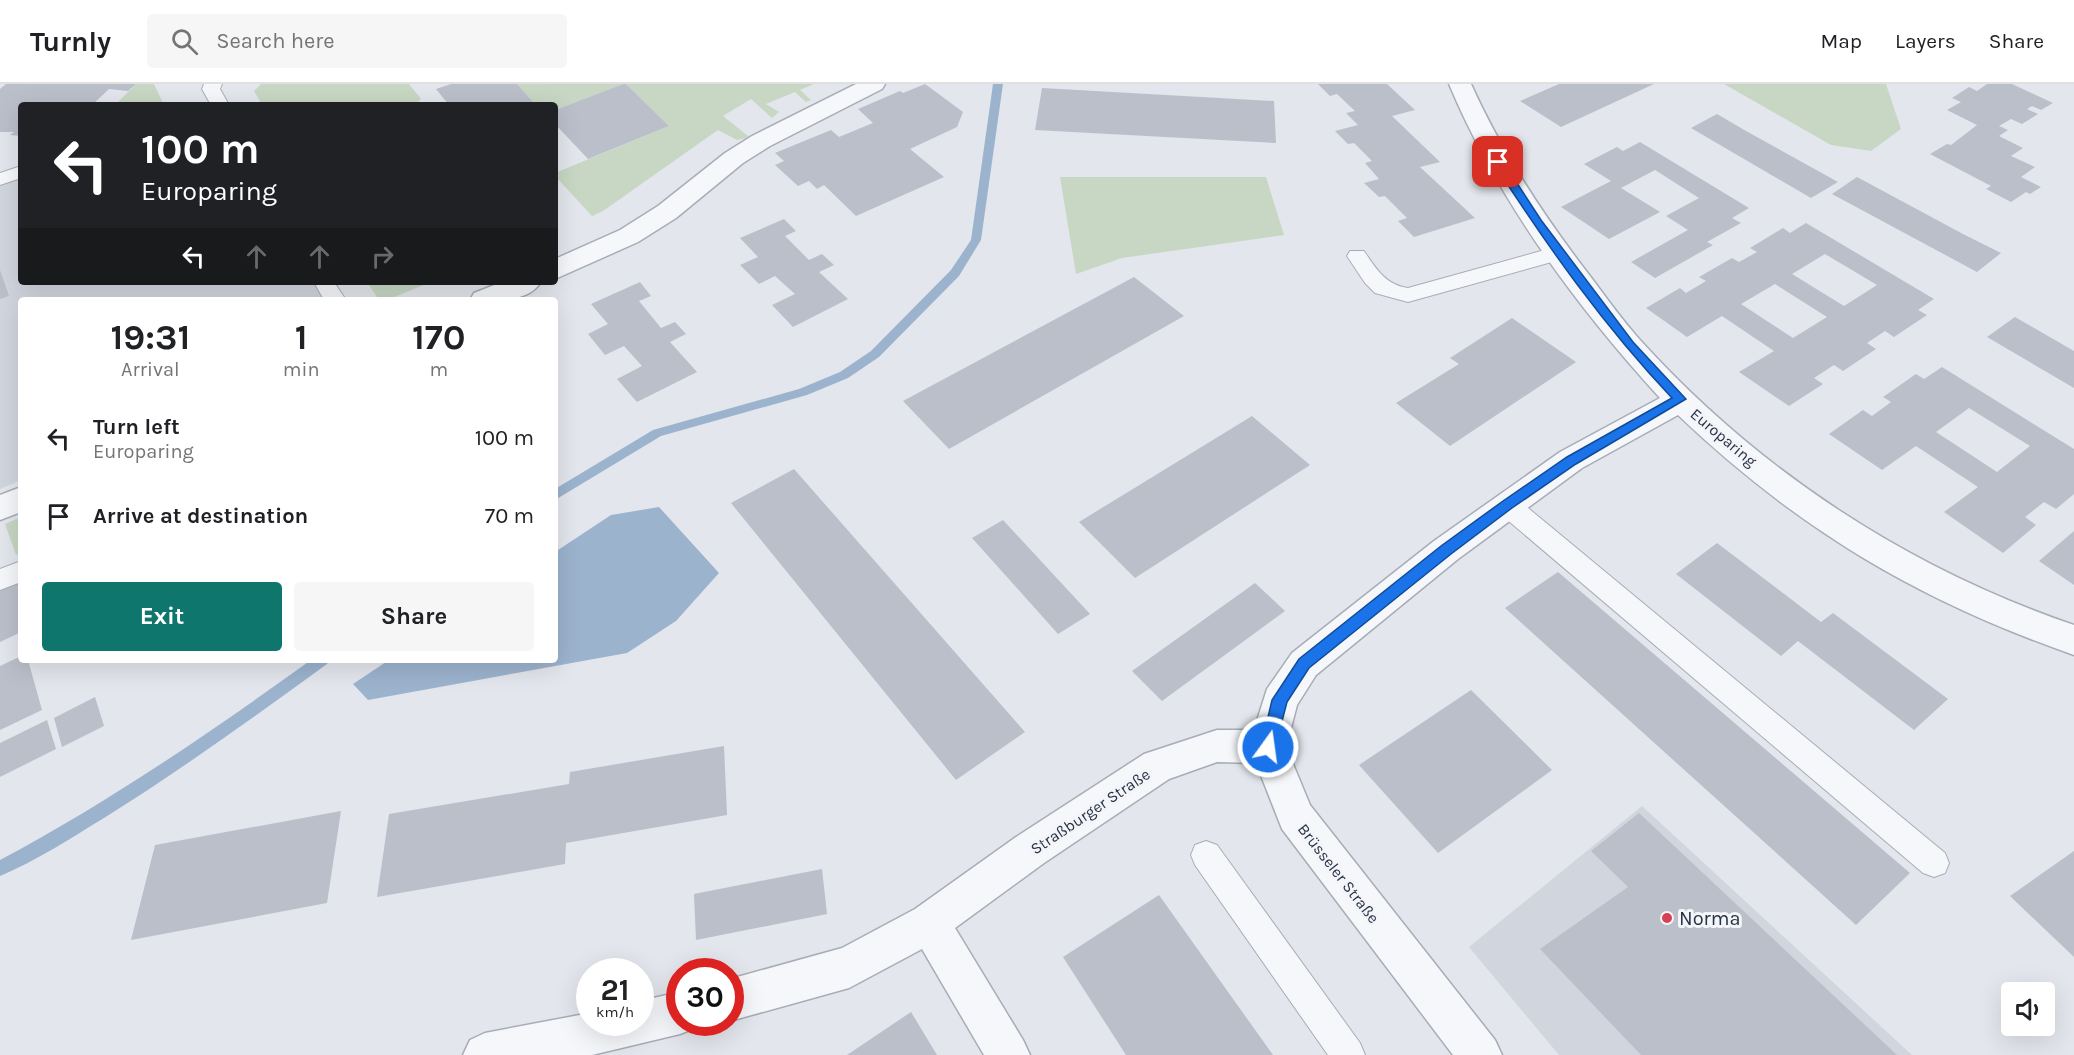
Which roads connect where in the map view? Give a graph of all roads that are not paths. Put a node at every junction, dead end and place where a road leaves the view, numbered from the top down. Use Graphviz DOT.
graph roads {
  1 [pos="213,84"];
  2 [pos="874,84"];
  3 [pos="1460,84"];
  4 [pos="218,102"];
  5 [pos="18,173"];
  6 [pos="0,179"];
  7 [pos="1559,253"];
  8 [pos="1357,256"];
  9 [pos="558,269"];
  10 [pos="520,285"];
  11 [pos="491,297"];
  12 [pos="1680,399"];
  13 [pos="18,500"];
  14 [pos="1508,505"];
  15 [pos="0,508"];
  16 [pos="18,572"];
  17 [pos="0,580"];
  18 [pos="2074,640"];
  19 [pos="1268,747"];
  20 [pos="1206,855"];
  21 [pos="1934,863"];
  22 [pos="929,923"];
  23 [pos="744,996"];
  24 [pos="583,1036"];
  25 [pos="484,1055"];
  26 [pos="1008,1055"];
  27 [pos="1348,1055"];
  28 [pos="1480,1055"];
  1 -- 4 [label="lane"];
  2 -- 9 [label="street"];
  3 -- 7 [label="street, Europaring"];
  5 -- 6 [label="lane"];
  7 -- 8 [label="lane"];
  7 -- 12 [label="street, Europaring"];
  10 -- 11 [label="street"];
  12 -- 14 [label="street"];
  12 -- 18 [label="street, Europaring"];
  13 -- 15 [label="street"];
  14 -- 19 [label="street"];
  14 -- 21 [label="lane"];
  16 -- 17 [label="lane"];
  19 -- 22 [label="street, Straßburger Straße"];
  19 -- 28 [label="street, Brüsseler Straße"];
  20 -- 27 [label="lane"];
  22 -- 23 [label="street, Straßburger Straße"];
  22 -- 26 [label="street"];
  24 -- 25 [label="street"];
}
